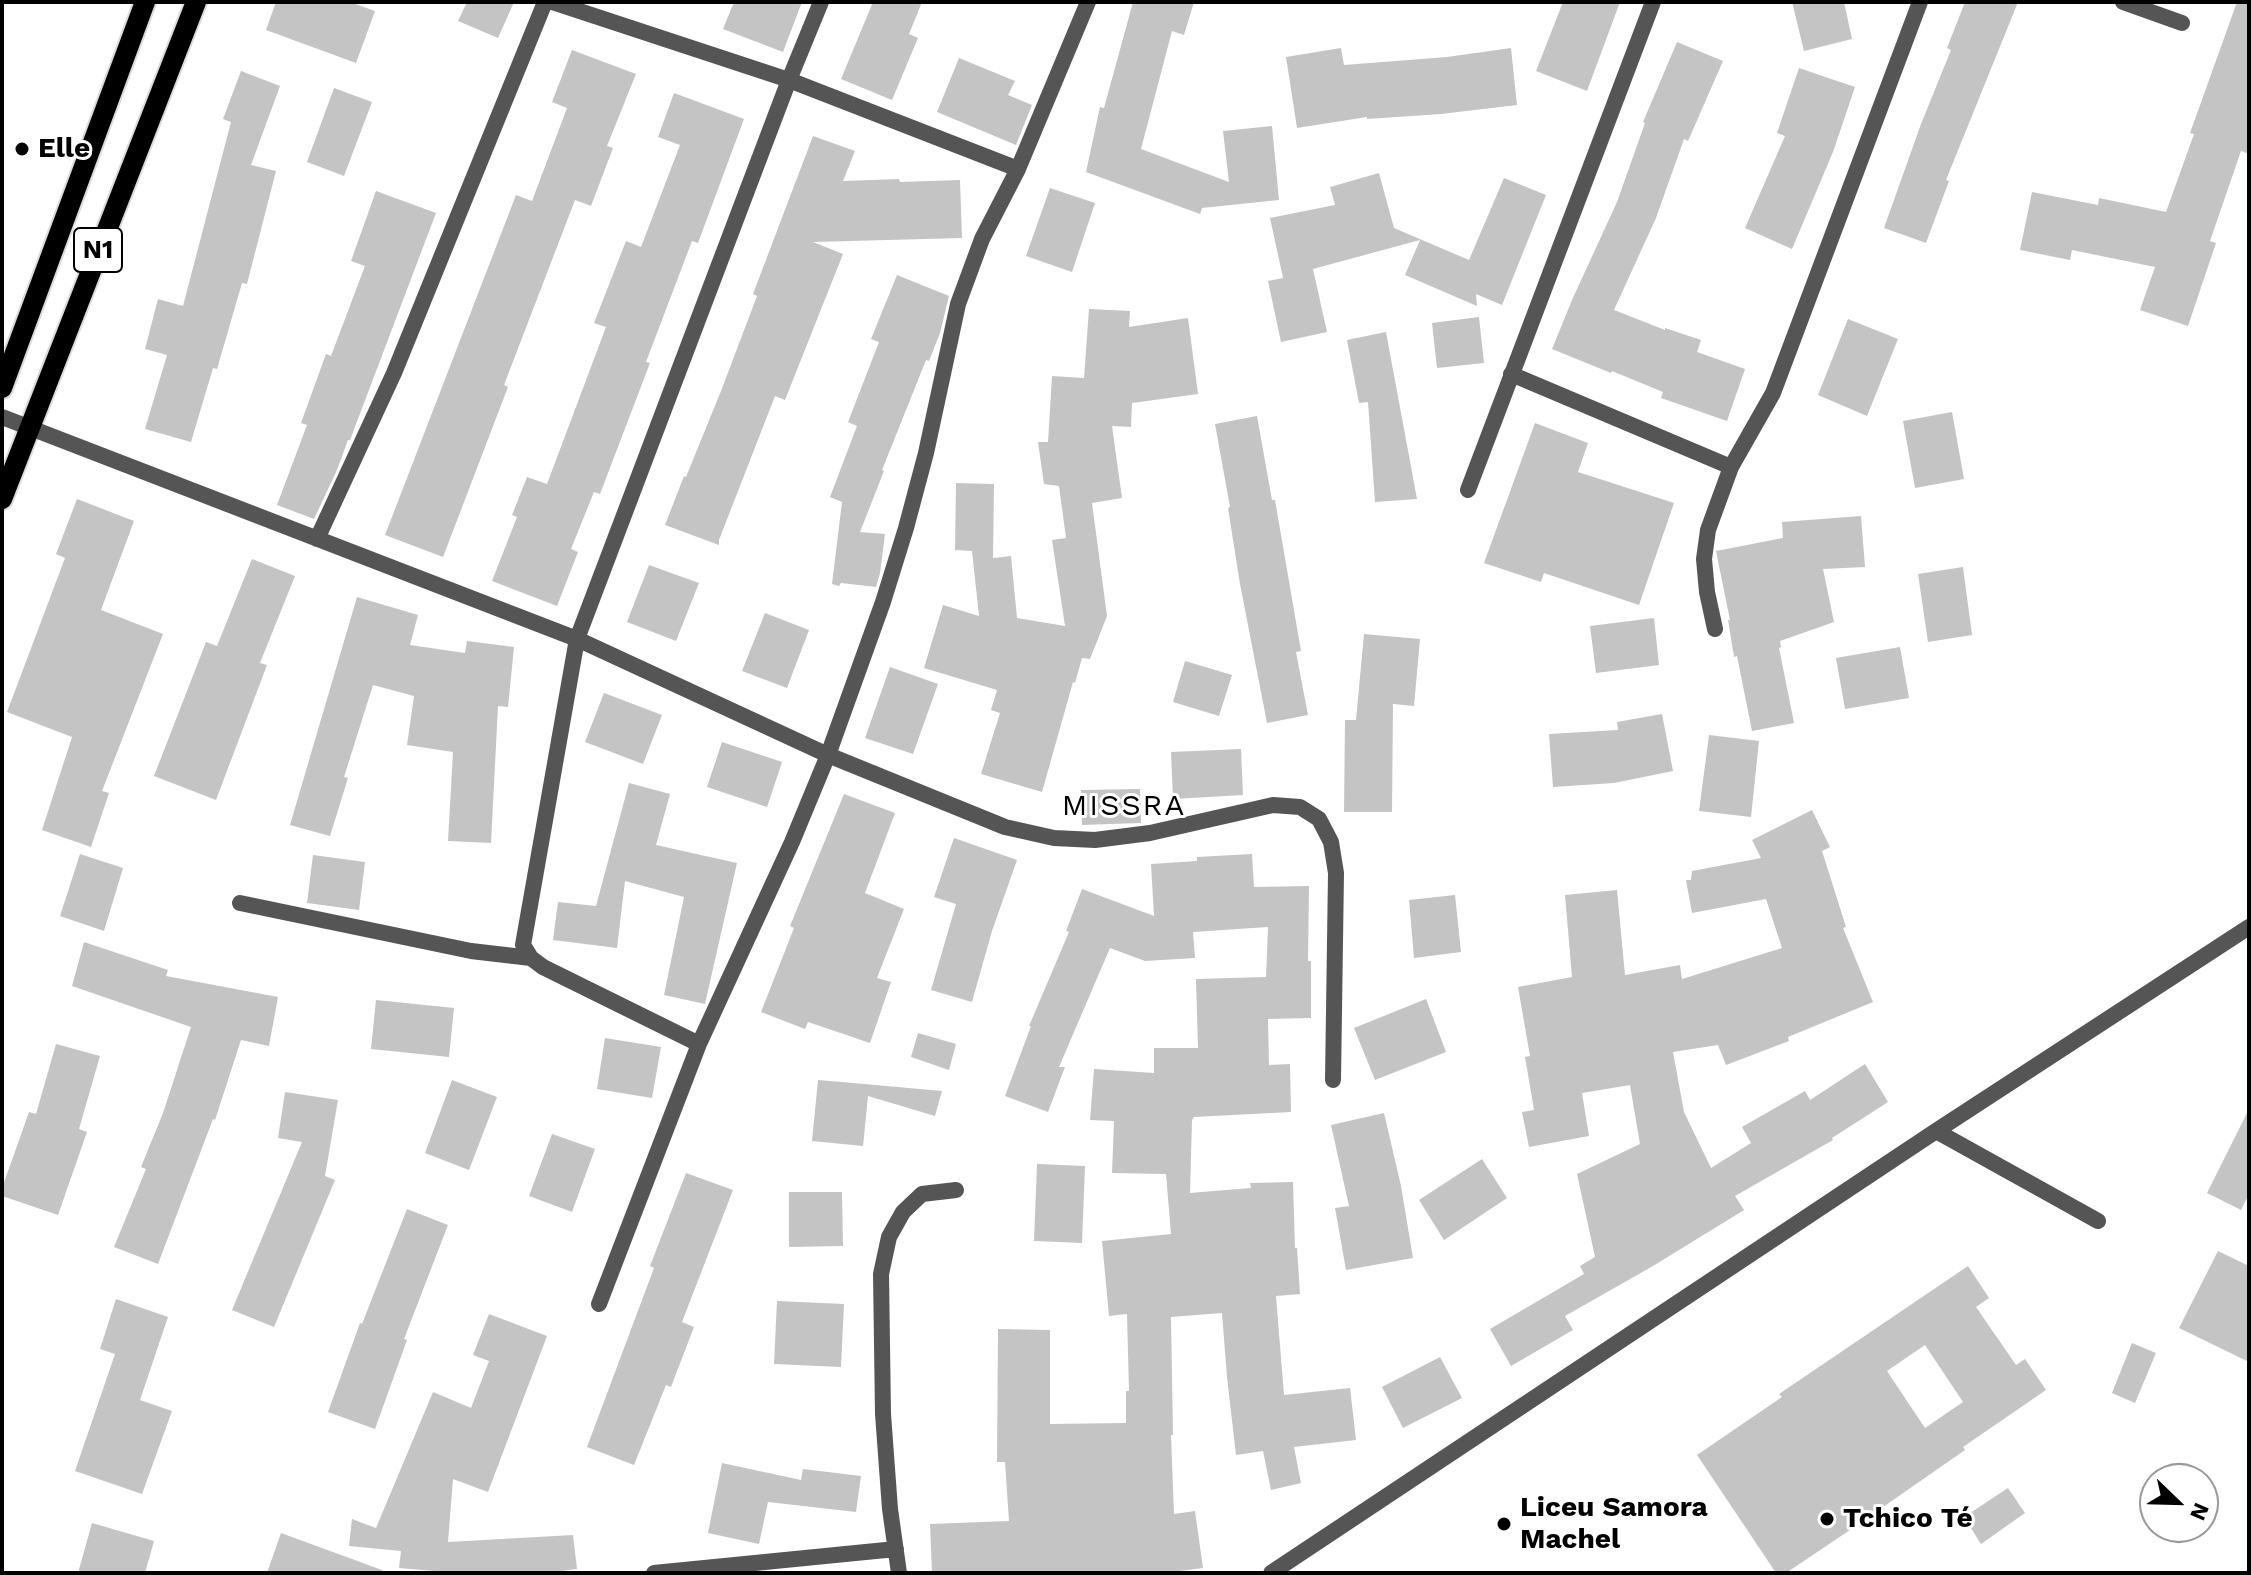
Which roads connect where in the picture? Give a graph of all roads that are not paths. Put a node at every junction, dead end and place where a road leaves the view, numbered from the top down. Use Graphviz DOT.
graph roads {
  1 [pos="145,2"];
  2 [pos="196,2"];
  3 [pos="545,2"];
  4 [pos="552,2"];
  5 [pos="821,2"];
  6 [pos="1088,2"];
  7 [pos="1653,2"];
  8 [pos="1920,2"];
  9 [pos="2123,2"];
  10 [pos="2182,23"];
  11 [pos="789,80"];
  12 [pos="1018,169"];
  13 [pos="1511,374"];
  14 [pos="2,388"];
  15 [pos="2,417"];
  16 [pos="29,428"];
  17 [pos="1731,467"];
  18 [pos="1468,490"];
  19 [pos="2,499"];
  20 [pos="317,539"];
  21 [pos="1715,629"];
  22 [pos="577,639"];
  23 [pos="828,755"];
  24 [pos="240,903"];
  25 [pos="2249,927"];
  26 [pos="531,958"];
  27 [pos="699,1044"];
  28 [pos="1333,1080"];
  29 [pos="1936,1131"];
  30 [pos="956,1190"];
  31 [pos="2098,1221"];
  32 [pos="599,1304"];
  33 [pos="896,1549"];
  34 [pos="654,1573"];
  35 [pos="899,1573"];
  36 [pos="1271,1573"];
  1 -- 14 [label="main road, N1"];
  2 -- 16 [label="main road, N1"];
  3 -- 20 [label="street"];
  4 -- 11 [label="street"];
  5 -- 11 [label="street"];
  6 -- 12 [label="street"];
  7 -- 13 [label="street"];
  8 -- 17 [label="street"];
  9 -- 10 [label="street"];
  11 -- 12 [label="street"];
  11 -- 22 [label="street"];
  12 -- 23 [label="street"];
  13 -- 17 [label="street"];
  13 -- 18 [label="street"];
  15 -- 16 [label="street"];
  16 -- 19 [label="main road, N1"];
  16 -- 20 [label="street"];
  17 -- 21 [label="street"];
  20 -- 22 [label="street"];
  22 -- 23 [label="street"];
  22 -- 26 [label="street"];
  23 -- 27 [label="street"];
  23 -- 28 [label="street"];
  24 -- 26 [label="street"];
  25 -- 29 [label="street"];
  26 -- 27 [label="street"];
  27 -- 32 [label="street"];
  29 -- 31 [label="street"];
  29 -- 36 [label="street"];
  30 -- 33 [label="street"];
  33 -- 34 [label="street"];
  33 -- 35 [label="street"];
}
